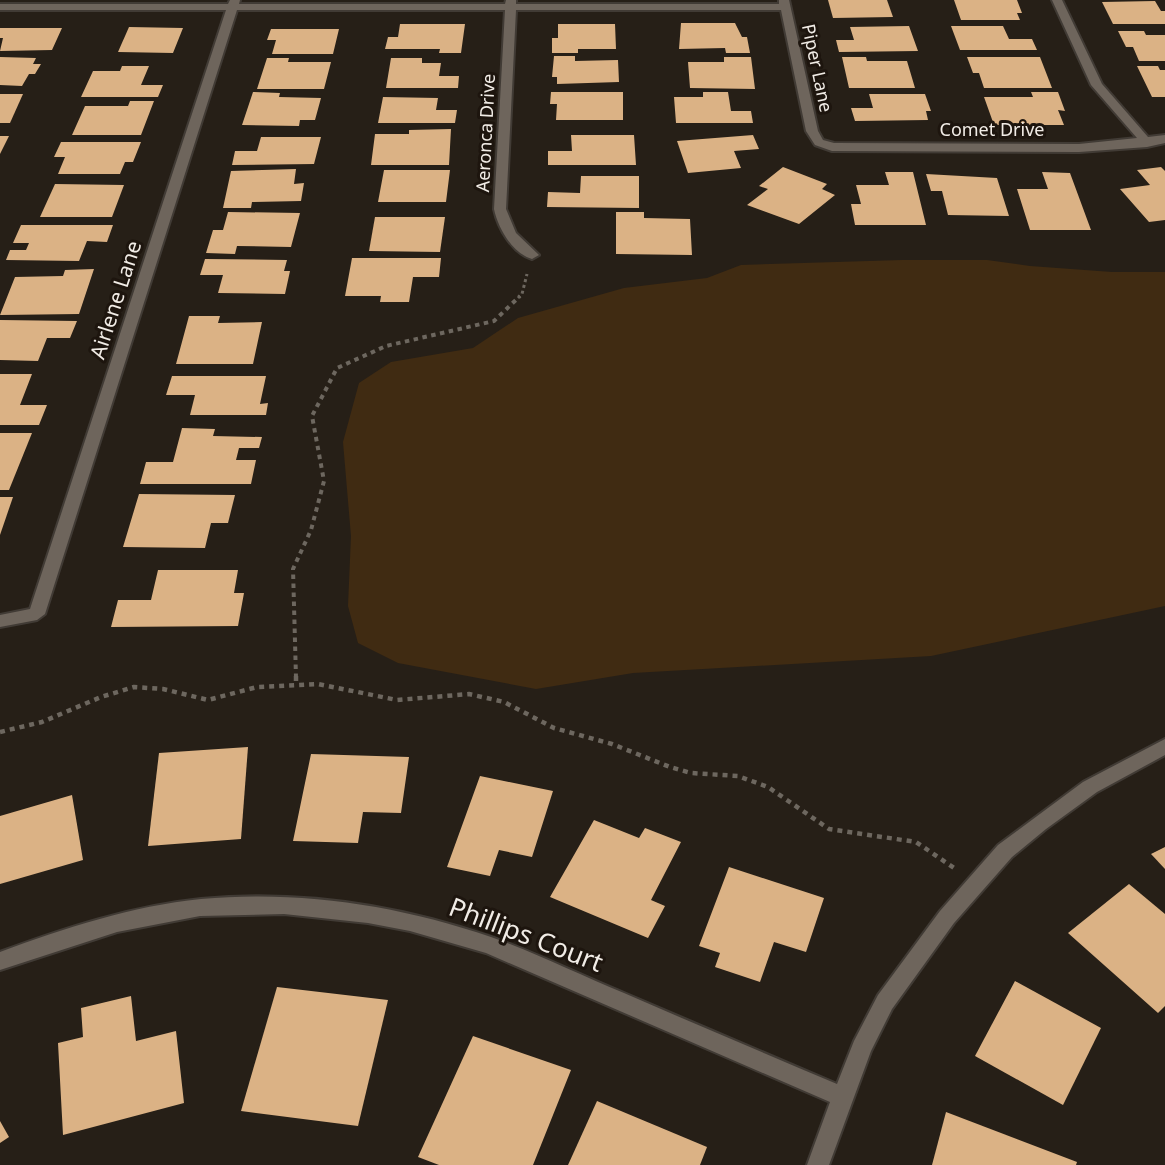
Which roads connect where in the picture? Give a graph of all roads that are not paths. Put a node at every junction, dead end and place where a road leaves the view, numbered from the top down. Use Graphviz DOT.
graph roads {
  1 [pos="1057,0"];
  2 [pos="234,4"];
  3 [pos="511,4"];
  4 [pos="785,4"];
  5 [pos="0,7"];
  6 [pos="1165,139"];
  7 [pos="819,142"];
  8 [pos="1147,143"];
  9 [pos="532,255"];
  10 [pos="0,621"];
  11 [pos="1165,746"];
  12 [pos="0,961"];
  13 [pos="841,1096"];
  14 [pos="818,1165"];
  1 -- 8 [label="street"];
  2 -- 3 [label="street"];
  2 -- 5 [label="street"];
  2 -- 10 [label="street, Airlene Lane"];
  3 -- 4 [label="street"];
  3 -- 9 [label="street, Aeronca Drive"];
  4 -- 7 [label="street, Piper Lane"];
  6 -- 8 [label="street, Comet Drive"];
  7 -- 8 [label="street, Comet Drive"];
  11 -- 13 [label="street"];
  12 -- 13 [label="street, Phillips Court"];
  13 -- 14 [label="street"];
}
